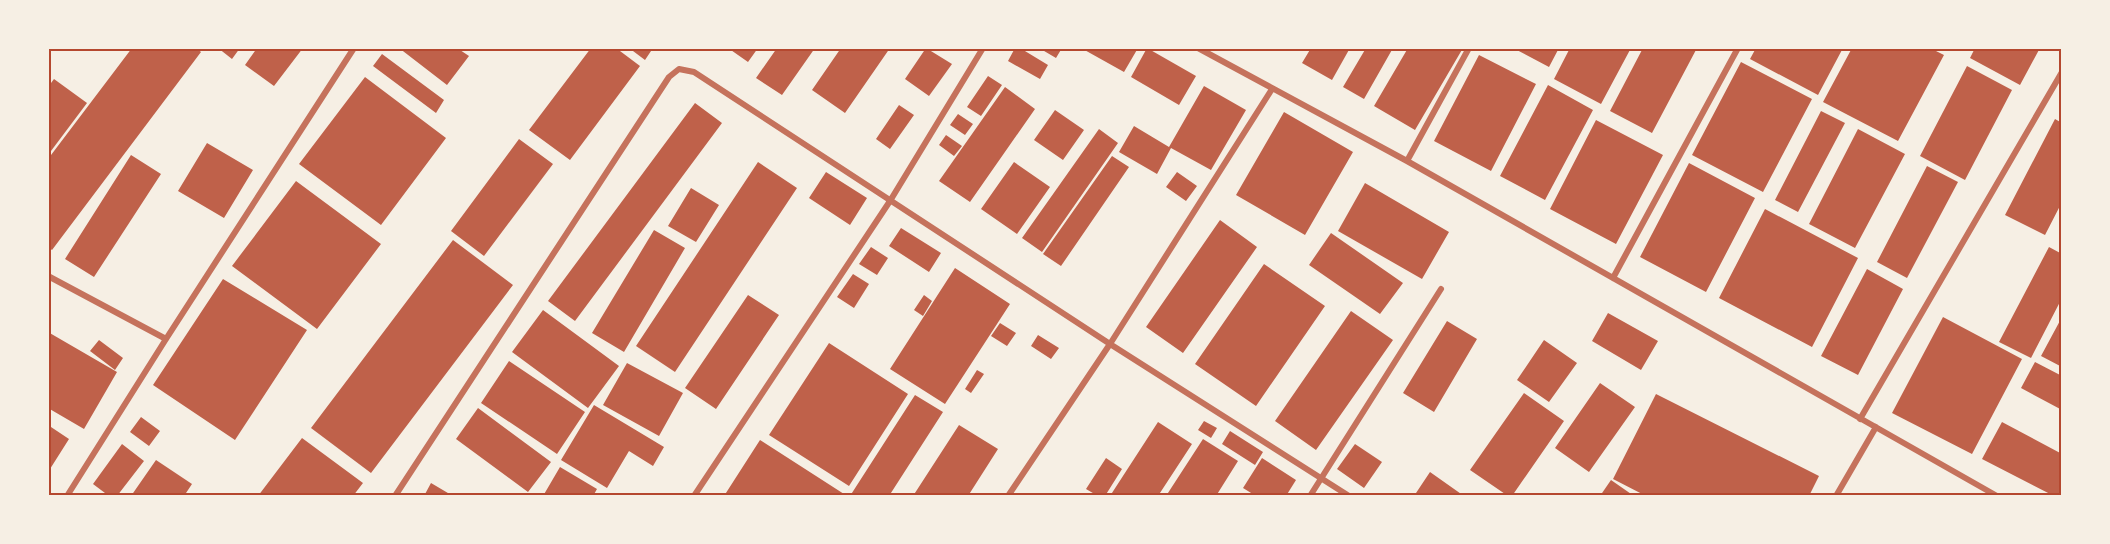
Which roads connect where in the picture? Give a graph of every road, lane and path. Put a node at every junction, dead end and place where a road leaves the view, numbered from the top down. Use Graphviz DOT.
graph roads {
  1 [pos="354,48"];
  2 [pos="983,48"];
  3 [pos="1198,48"];
  4 [pos="1469,48"];
  5 [pos="1738,48"];
  6 [pos="2062,72"];
  7 [pos="1272,89"];
  8 [pos="1407,161"];
  9 [pos="890,201"];
  10 [pos="48,276"];
  11 [pos="1613,278"];
  12 [pos="1441,289"];
  13 [pos="166,339"];
  14 [pos="1110,344"];
  15 [pos="1860,419"];
  16 [pos="1876,427"];
  17 [pos="1320,478"];
  18 [pos="67,496"];
  19 [pos="395,496"];
  20 [pos="694,496"];
  21 [pos="1008,496"];
  22 [pos="1310,496"];
  23 [pos="1349,496"];
  24 [pos="1836,496"];
  25 [pos="1997,496"];
  1 -- 13 [label="street"];
  2 -- 9 [label="street"];
  3 -- 7 [label="street"];
  4 -- 8 [label="street"];
  5 -- 11 [label="street"];
  6 -- 15 [label="street"];
  7 -- 8 [label="street"];
  7 -- 14 [label="street"];
  8 -- 11 [label="street"];
  9 -- 14 [label="street"];
  9 -- 19 [label="street"];
  9 -- 20 [label="street"];
  10 -- 13 [label="street"];
  11 -- 15 [label="street"];
  12 -- 17 [label="street"];
  13 -- 18 [label="street"];
  14 -- 17 [label="street"];
  14 -- 21 [label="street"];
  15 -- 16 [label="street"];
  16 -- 24 [label="street"];
  16 -- 25 [label="street"];
  17 -- 22 [label="street"];
  17 -- 23 [label="street"];
}
